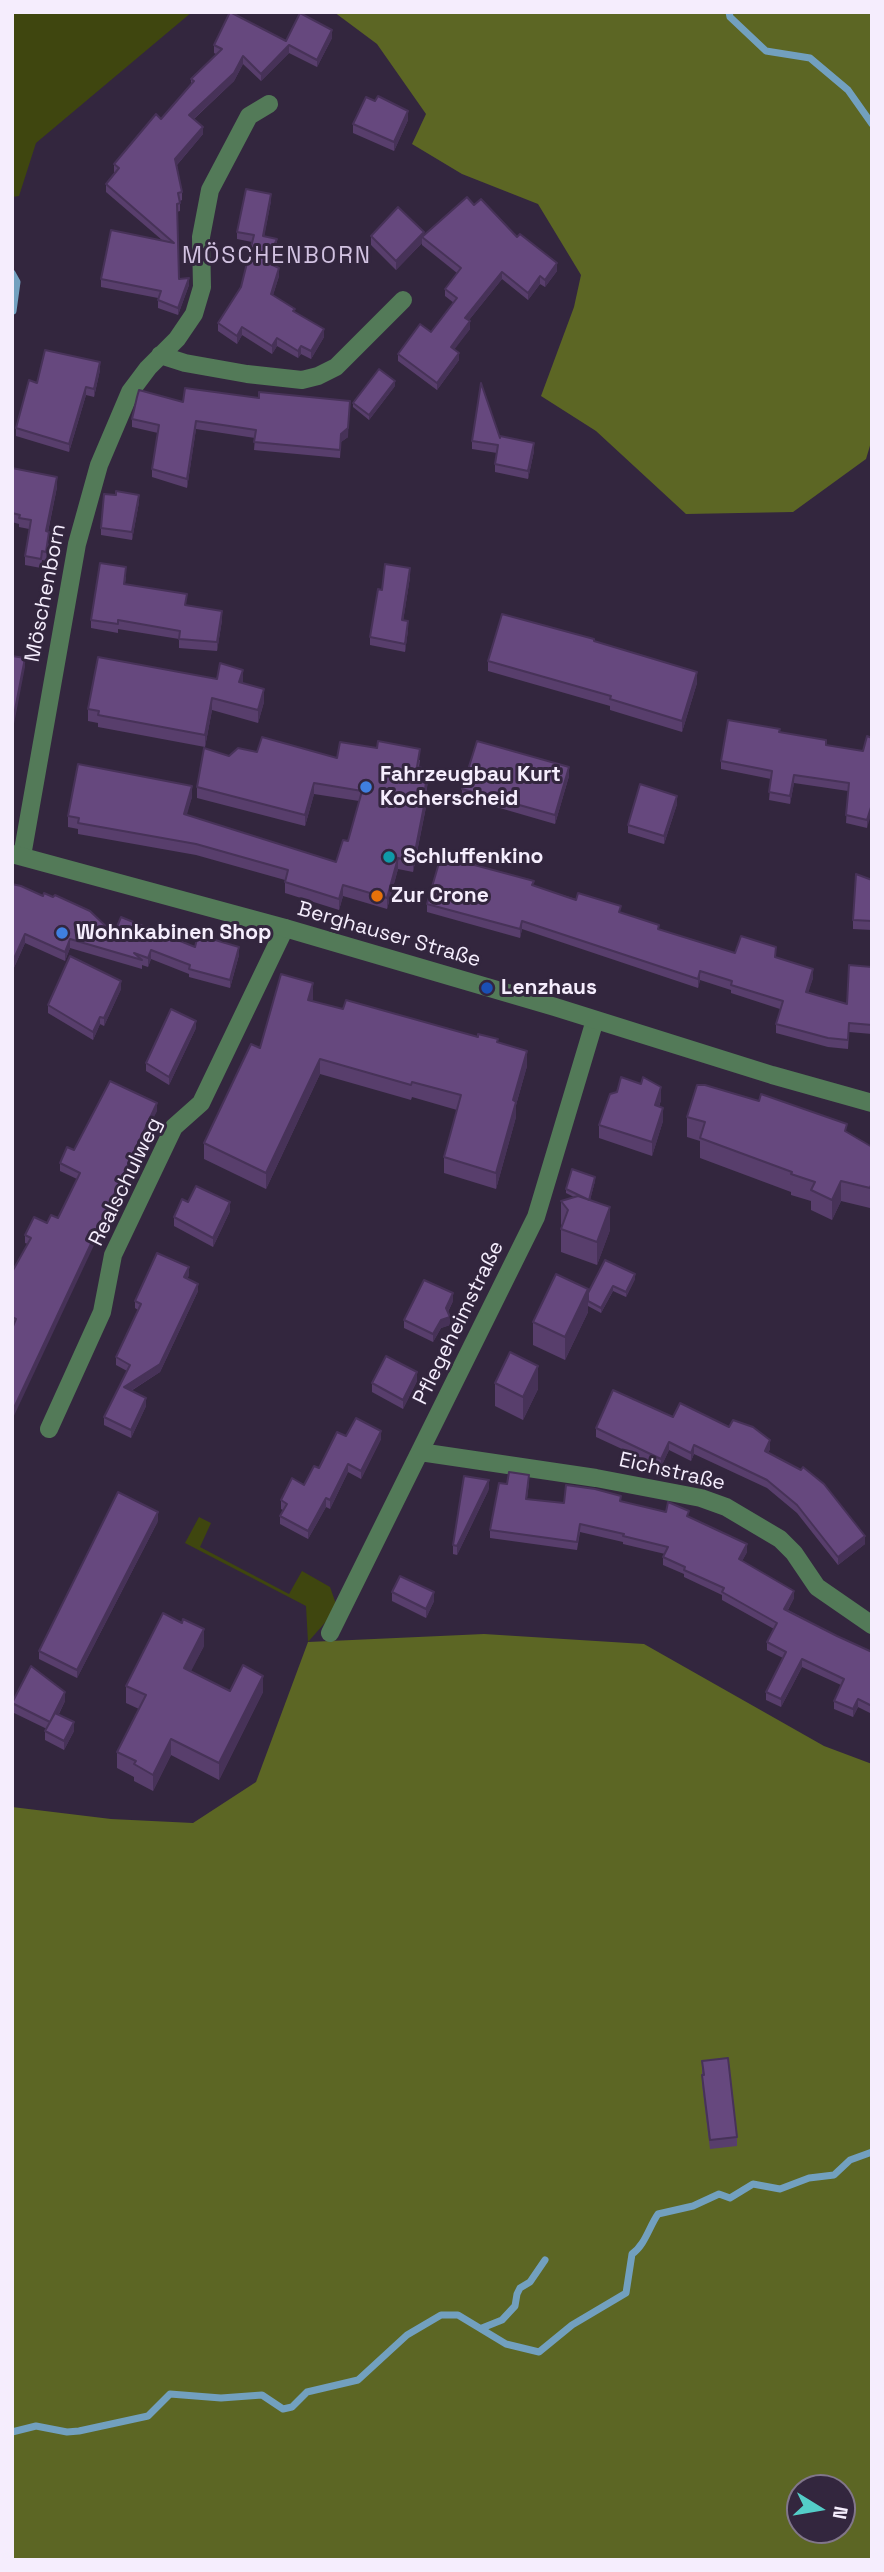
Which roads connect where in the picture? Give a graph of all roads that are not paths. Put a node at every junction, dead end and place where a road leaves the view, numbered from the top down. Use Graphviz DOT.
graph roads {
  1 [pos="269,104"];
  2 [pos="403,300"];
  3 [pos="160,355"];
  4 [pos="17,855"];
  5 [pos="285,928"];
  6 [pos="595,1020"];
  7 [pos="872,1103"];
  8 [pos="49,1429"];
  9 [pos="421,1452"];
  10 [pos="872,1625"];
  11 [pos="330,1633"];
  1 -- 3 [label="street, Möschenborn"];
  2 -- 3 [label="street"];
  3 -- 4 [label="street, Möschenborn"];
  4 -- 5 [label="street, Berghauser Straße"];
  5 -- 6 [label="street, Berghauser Straße"];
  5 -- 8 [label="street, Realschulweg"];
  6 -- 7 [label="street, Berghauser Straße"];
  6 -- 9 [label="street, Pflegeheimstraße"];
  9 -- 10 [label="street, Eichstraße"];
  9 -- 11 [label="street, Pflegeheimstraße"];
}
